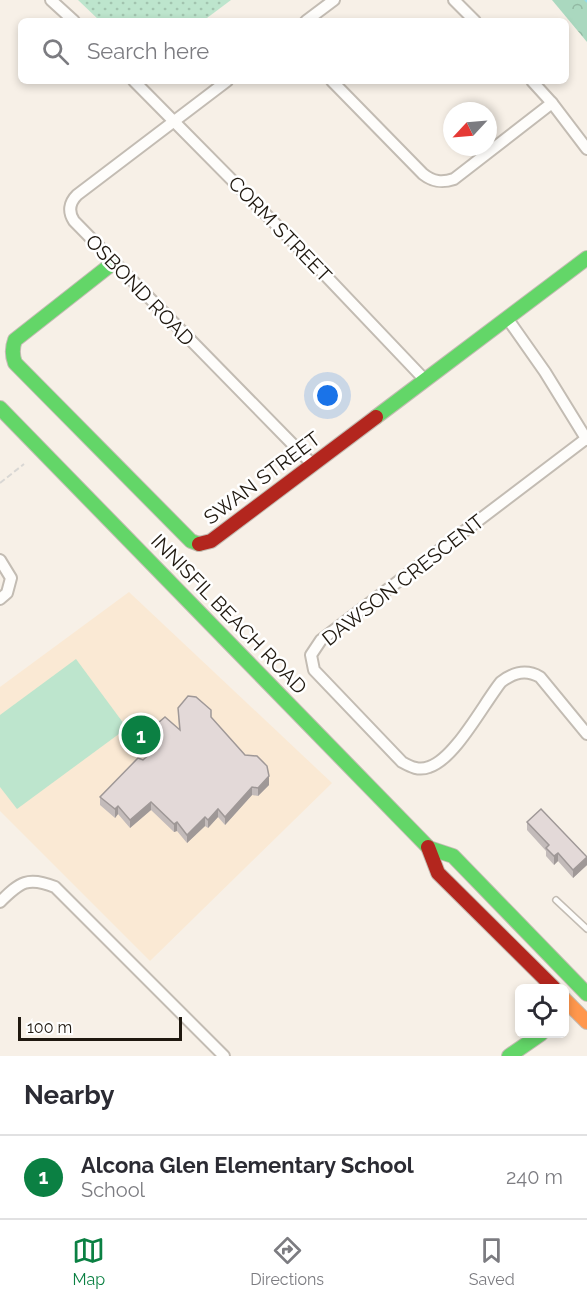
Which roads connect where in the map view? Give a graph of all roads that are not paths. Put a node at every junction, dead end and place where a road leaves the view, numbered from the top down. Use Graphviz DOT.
graph roads {
  1 [pos="51,0"];
  2 [pos="334,0"];
  3 [pos="454,0"];
  4 [pos="71,18"];
  5 [pos="310,18"];
  6 [pos="472,18"];
  7 [pos="137,84"];
  8 [pos="223,84"];
  9 [pos="335,84"];
  10 [pos="535,84"];
  11 [pos="552,103"];
  12 [pos="174,122"];
  13 [pos="587,149"];
  14 [pos="587,258"];
  15 [pos="113,263"];
  16 [pos="507,318"];
  17 [pos="424,379"];
  18 [pos="0,408"];
  19 [pos="587,439"];
  20 [pos="313,465"];
  21 [pos="0,560"];
  22 [pos="0,599"];
  23 [pos="587,734"];
  24 [pos="429,848"];
  25 [pos="556,900"];
  26 [pos="0,902"];
  27 [pos="587,929"];
  28 [pos="550,984"];
  29 [pos="587,994"];
  30 [pos="587,1000"];
  31 [pos="570,1013"];
  32 [pos="587,1022"];
  33 [pos="535,1038"];
  34 [pos="224,1056"];
  35 [pos="509,1056"];
  1 -- 4 [label="street"];
  2 -- 5 [label="street"];
  3 -- 6 [label="street"];
  7 -- 12 [label="street, CORM STREET"];
  8 -- 12 [label="street"];
  9 -- 11 [label="street"];
  10 -- 11 [label="street"];
  11 -- 13 [label="street"];
  12 -- 15 [label="street, OSBOND ROAD"];
  12 -- 17 [label="street, CORM STREET"];
  14 -- 16 [label="main road, SWAN STREET"];
  15 -- 20 [label="street, OSBOND ROAD"];
  15 -- 20 [label="main road, SWAN STREET"];
  16 -- 17 [label="main road, SWAN STREET"];
  16 -- 19 [label="street"];
  17 -- 20 [label="main road, SWAN STREET"];
  18 -- 24 [label="main road, INNISFIL BEACH ROAD"];
  19 -- 23 [label="street, DAWSON CRESCENT"];
  21 -- 22 [label="street"];
  24 -- 28 [label="main road, INNISFIL BEACH ROAD"];
  24 -- 29 [label="main road, INNISFIL BEACH ROAD"];
  25 -- 27 [label="lane"];
  26 -- 34 [label="street"];
  30 -- 31 [label="main road"];
  31 -- 32 [label="main road"];
  33 -- 35 [label="main road"];
}
